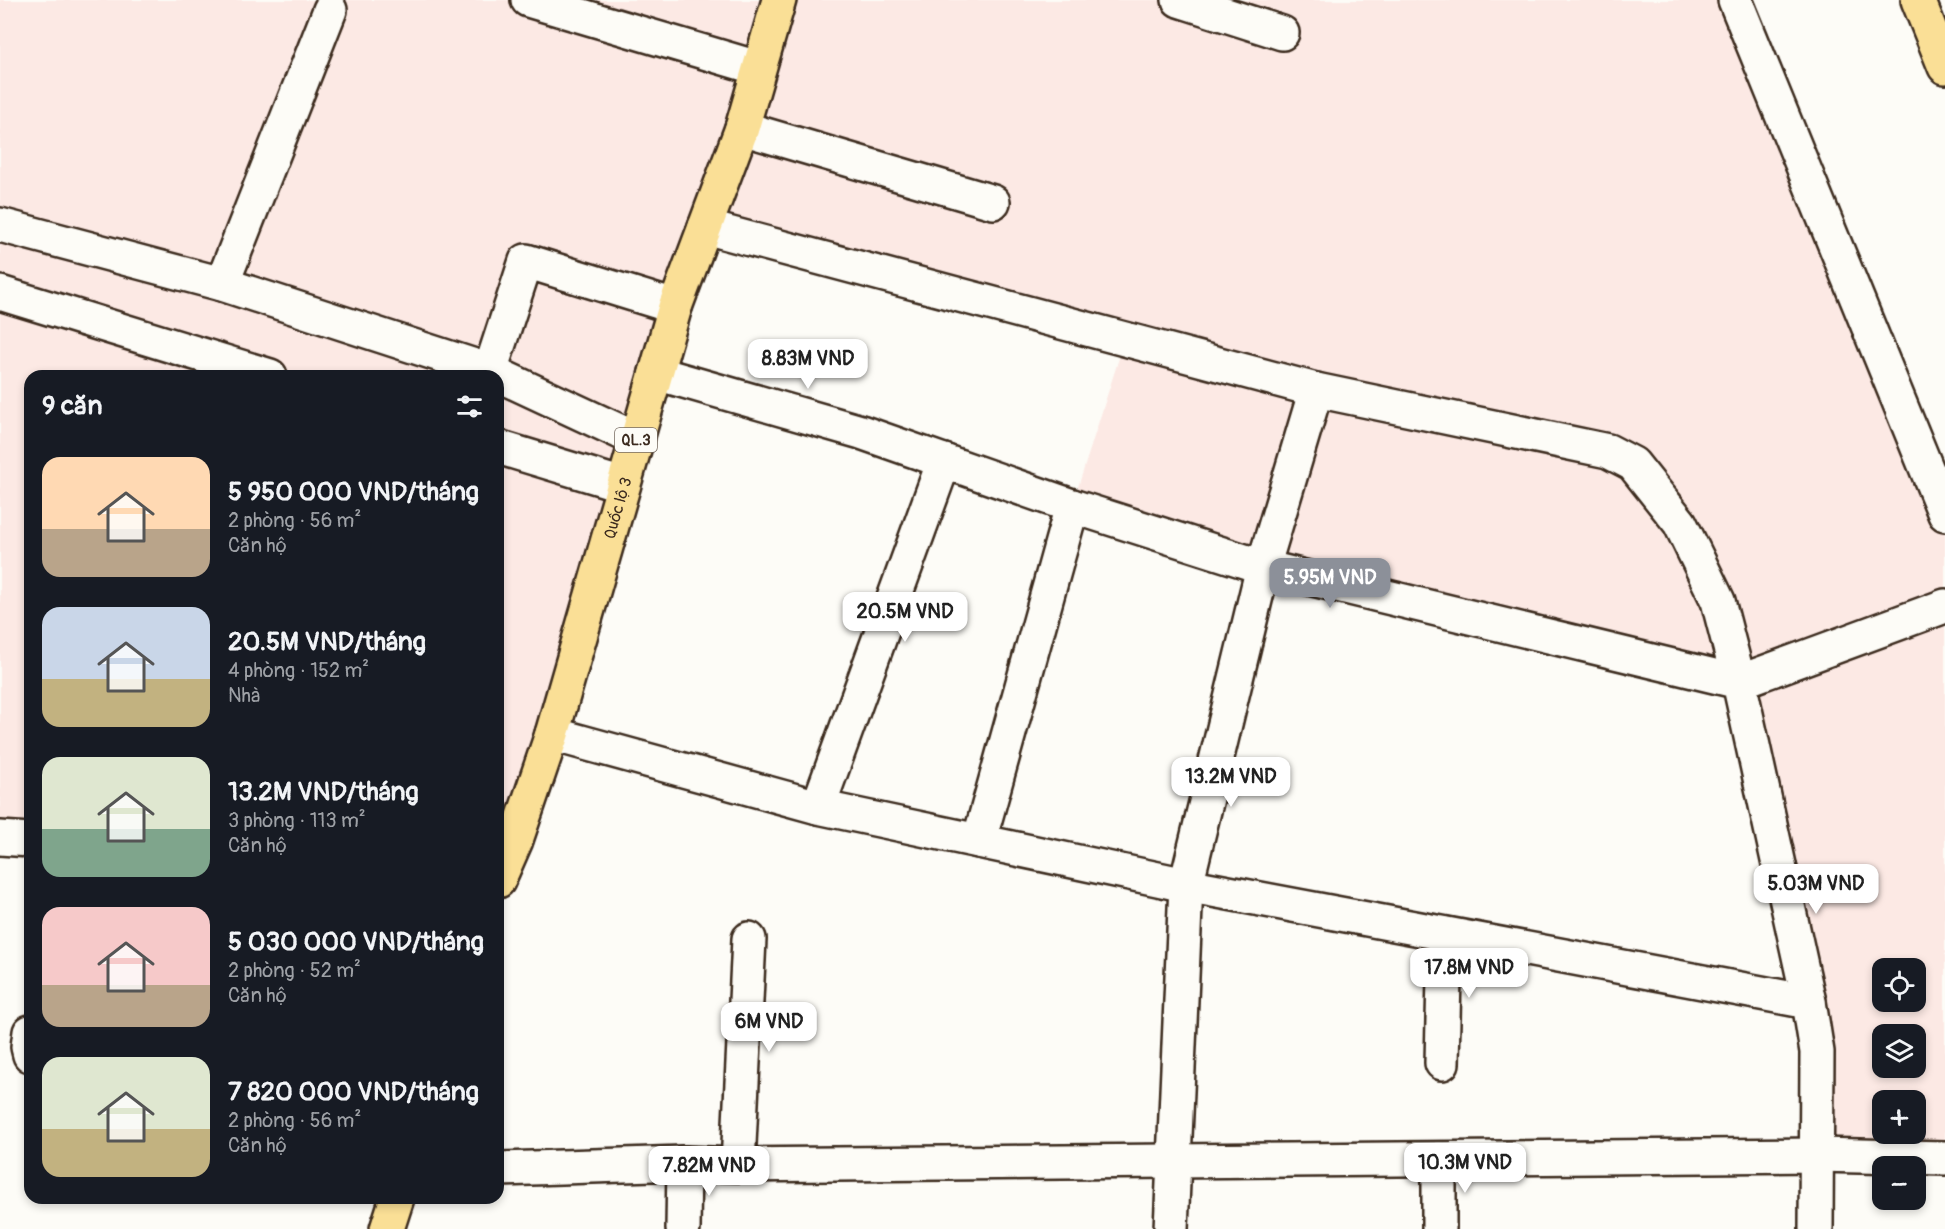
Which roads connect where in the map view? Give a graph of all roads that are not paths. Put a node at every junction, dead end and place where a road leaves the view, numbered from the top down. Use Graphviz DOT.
graph roads {
  1 [pos="528,0"];
  2 [pos="779,0"];
  3 [pos="1179,0"];
  4 [pos="1735,0"];
  5 [pos="1918,0"];
  6 [pos="330,10"];
  7 [pos="1282,33"];
  8 [pos="1945,67"];
  9 [pos="758,68"];
  10 [pos="742,128"];
  11 [pos="993,202"];
  12 [pos="0,225"];
  13 [pos="705,227"];
  14 [pos="222,284"];
  15 [pos="0,293"];
  16 [pos="675,307"];
  17 [pos="250,370"];
  18 [pos="487,370"];
  19 [pos="490,370"];
  20 [pos="656,373"];
  21 [pos="504,378"];
  22 [pos="1316,390"];
  23 [pos="636,439"];
  24 [pos="504,449"];
  25 [pos="944,461"];
  26 [pos="623,485"];
  27 [pos="1072,506"];
  28 [pos="1945,514"];
  29 [pos="1263,567"];
  30 [pos="1945,606"];
  31 [pos="1739,682"];
  32 [pos="552,734"];
  33 [pos="818,807"];
  34 [pos="0,838"];
  35 [pos="507,839"];
  36 [pos="24,840"];
  37 [pos="979,841"];
  38 [pos="1186,885"];
  39 [pos="1445,934"];
  40 [pos="749,939"];
  41 [pos="1809,1002"];
  42 [pos="1442,1063"];
  43 [pos="1817,1155"];
  44 [pos="1945,1158"];
  45 [pos="1439,1159"];
  46 [pos="1175,1160"];
  47 [pos="684,1163"];
  48 [pos="738,1165"];
  49 [pos="504,1169"];
  50 [pos="396,1204"];
  51 [pos="387,1229"];
  52 [pos="683,1229"];
  53 [pos="1171,1229"];
  54 [pos="1439,1229"];
  55 [pos="1816,1229"];
  1 -- 9 [label="street"];
  2 -- 9 [label="main road, Quốc lộ 3 / QL.3"];
  3 -- 7 [label="street"];
  4 -- 28 [label="street"];
  5 -- 8 [label="main road"];
  6 -- 14 [label="street"];
  9 -- 10 [label="main road, Quốc lộ 3 / QL.3"];
  10 -- 11 [label="street"];
  10 -- 13 [label="main road, Quốc lộ 3 / QL.3"];
  12 -- 14 [label="street"];
  13 -- 16 [label="main road, Quốc lộ 3 / QL.3"];
  13 -- 22 [label="street"];
  14 -- 18 [label="street"];
  15 -- 17 [label="street"];
  16 -- 19 [label="street"];
  16 -- 20 [label="main road, Quốc lộ 3 / QL.3"];
  20 -- 23 [label="main road, Quốc lộ 3 / QL.3"];
  20 -- 25 [label="street"];
  21 -- 23 [label="street"];
  22 -- 29 [label="street"];
  22 -- 31 [label="street"];
  23 -- 26 [label="main road, Quốc lộ 3 / QL.3"];
  24 -- 26 [label="street"];
  25 -- 27 [label="street"];
  25 -- 33 [label="street"];
  26 -- 32 [label="main road, Quốc lộ 3 / QL.3"];
  27 -- 29 [label="street"];
  27 -- 37 [label="street"];
  29 -- 31 [label="street"];
  29 -- 38 [label="street"];
  30 -- 31 [label="street"];
  31 -- 41 [label="street"];
  32 -- 33 [label="street"];
  32 -- 35 [label="main road, Quốc lộ 3 / QL.3"];
  33 -- 37 [label="street"];
  34 -- 36 [label="street"];
  37 -- 38 [label="street"];
  38 -- 39 [label="street"];
  38 -- 46 [label="street"];
  39 -- 41 [label="street"];
  39 -- 42 [label="street"];
  40 -- 48 [label="street"];
  41 -- 43 [label="street"];
  43 -- 44 [label="street"];
  43 -- 45 [label="street"];
  43 -- 55 [label="street"];
  45 -- 46 [label="street"];
  45 -- 54 [label="street"];
  46 -- 48 [label="street"];
  46 -- 53 [label="street"];
  47 -- 48 [label="street"];
  47 -- 49 [label="street"];
  47 -- 52 [label="street"];
  50 -- 51 [label="main road"];
}
